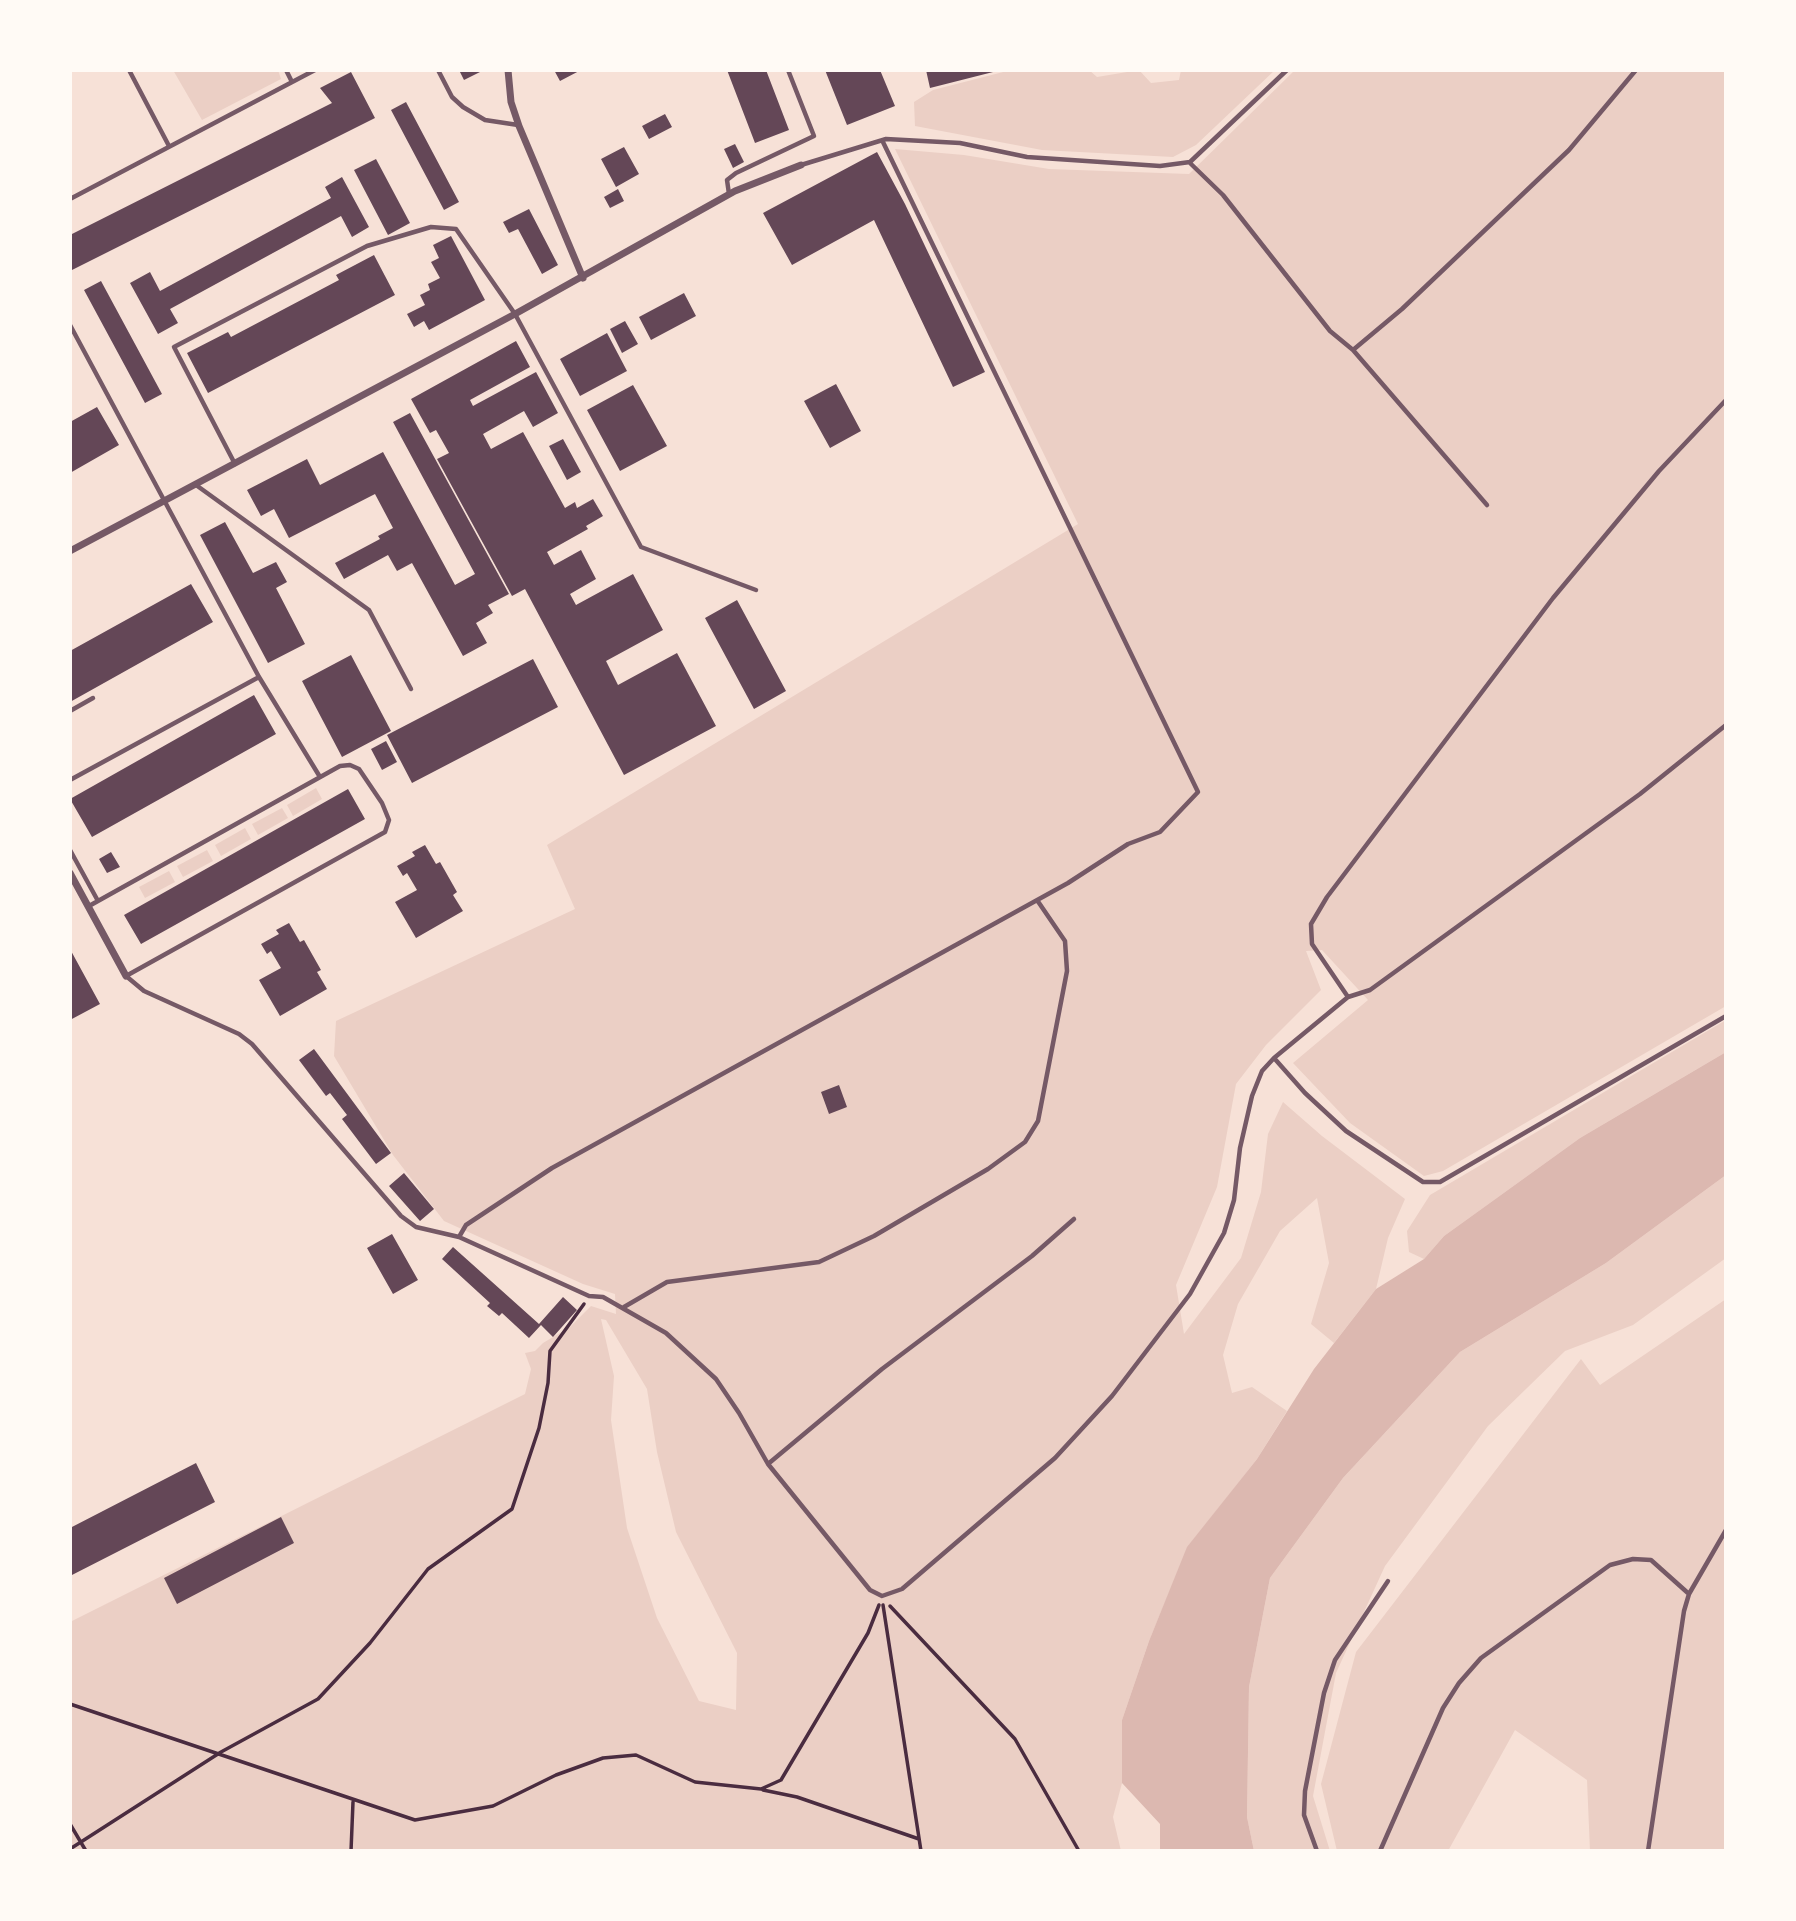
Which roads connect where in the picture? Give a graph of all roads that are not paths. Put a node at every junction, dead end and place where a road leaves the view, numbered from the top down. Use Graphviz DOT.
graph roads {
  1 [pos="129,70"];
  2 [pos="286,70"];
  3 [pos="315,70"];
  4 [pos="438,70"];
  5 [pos="508,70"];
  6 [pos="788,70"];
  7 [pos="1287,70"];
  8 [pos="1636,70"];
  9 [pos="293,82"];
  10 [pos="519,125"];
  11 [pos="881,140"];
  12 [pos="169,146"];
  13 [pos="1190,162"];
  14 [pos="801,165"];
  15 [pos="729,194"];
  16 [pos="70,199"];
  17 [pos="583,278"];
  18 [pos="515,314"];
  19 [pos="70,325"];
  20 [pos="1353,350"];
  21 [pos="1726,400"];
  22 [pos="235,464"];
  23 [pos="195,485"];
  24 [pos="166,501"];
  25 [pos="1487,505"];
  26 [pos="70,551"];
  27 [pos="756,590"];
  28 [pos="259,677"];
  29 [pos="411,690"];
  30 [pos="93,698"];
  31 [pos="70,711"];
  32 [pos="1726,725"];
  33 [pos="320,778"];
  34 [pos="70,780"];
  35 [pos="70,850"];
  36 [pos="70,873"];
  37 [pos="1037,900"];
  38 [pos="98,901"];
  39 [pos="88,906"];
  40 [pos="126,976"];
  41 [pos="1348,997"];
  42 [pos="1726,1016"];
  43 [pos="1274,1058"];
  44 [pos="1074,1219"];
  45 [pos="460,1237"];
  46 [pos="624,1307"];
  47 [pos="768,1464"];
  48 [pos="1726,1530"];
  49 [pos="1388,1581"];
  50 [pos="1689,1594"];
  51 [pos="1317,1851"];
  52 [pos="1380,1851"];
  53 [pos="1647,1851"];
  1 -- 12 [label="lane"];
  2 -- 9 [label="lane"];
  3 -- 9 [label="lane"];
  4 -- 10 [label="lane"];
  5 -- 10 [label="street"];
  6 -- 15 [label="lane"];
  7 -- 13 [label="lane"];
  8 -- 20 [label="lane"];
  9 -- 12 [label="lane"];
  10 -- 17 [label="street"];
  11 -- 13 [label="lane"];
  11 -- 14 [label="lane"];
  11 -- 37 [label="lane"];
  12 -- 16 [label="lane"];
  13 -- 20 [label="lane"];
  14 -- 15 [label="street"];
  15 -- 17 [label="street"];
  17 -- 18 [label="street"];
  18 -- 22 [label="street"];
  18 -- 22 [label="lane"];
  18 -- 27 [label="lane"];
  19 -- 24 [label="lane"];
  20 -- 25 [label="lane"];
  21 -- 41 [label="lane"];
  22 -- 23 [label="street"];
  23 -- 24 [label="street"];
  23 -- 29 [label="lane"];
  24 -- 26 [label="street"];
  24 -- 28 [label="lane"];
  28 -- 33 [label="lane"];
  28 -- 34 [label="lane"];
  30 -- 31 [label="lane"];
  32 -- 41 [label="lane"];
  33 -- 38 [label="lane"];
  33 -- 40 [label="lane"];
  35 -- 38 [label="lane"];
  36 -- 39 [label="street"];
  37 -- 45 [label="lane"];
  37 -- 46 [label="lane"];
  38 -- 39 [label="lane"];
  39 -- 40 [label="street"];
  40 -- 45 [label="lane"];
  41 -- 43 [label="lane"];
  42 -- 43 [label="lane"];
  43 -- 47 [label="lane"];
  44 -- 47 [label="lane"];
  45 -- 46 [label="lane"];
  46 -- 47 [label="lane"];
  48 -- 50 [label="lane"];
  49 -- 51 [label="lane"];
  50 -- 52 [label="lane"];
  50 -- 53 [label="lane"];
}
